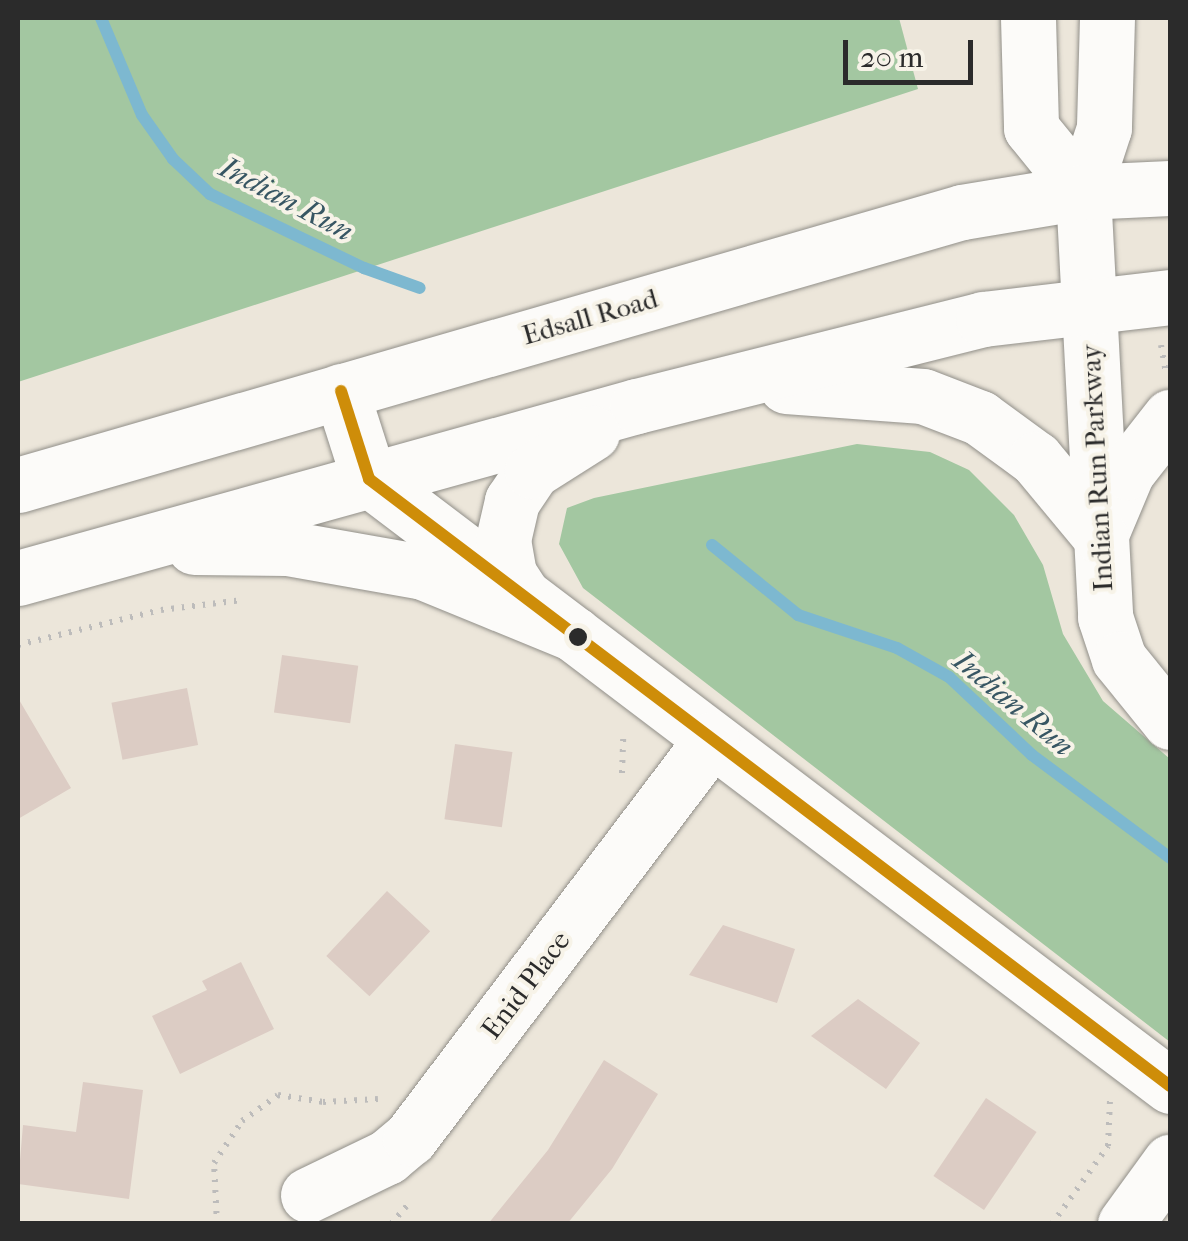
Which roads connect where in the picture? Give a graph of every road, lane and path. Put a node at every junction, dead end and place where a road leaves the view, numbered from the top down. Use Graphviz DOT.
graph roads {
  1 [pos="1028,18"];
  2 [pos="1107,18"];
  3 [pos="1170,188"];
  4 [pos="1083,192"];
  5 [pos="1088,304"];
  6 [pos="1164,313"];
  7 [pos="698,390"];
  8 [pos="341,391"];
  9 [pos="1169,399"];
  10 [pos="637,406"];
  11 [pos="369,479"];
  12 [pos="18,484"];
  13 [pos="1100,536"];
  14 [pos="97,556"];
  15 [pos="18,578"];
  16 [pos="522,594"];
  17 [pos="252,599"];
  18 [pos="574,634"];
  19 [pos="18,645"];
  20 [pos="1170,722"];
  21 [pos="615,726"];
  22 [pos="712,739"];
  23 [pos="610,792"];
  24 [pos="390,1086"];
  25 [pos="1170,1086"];
  26 [pos="1098,1088"];
  27 [pos="1170,1162"];
  28 [pos="308,1195"];
  29 [pos="414,1196"];
  30 [pos="217,1224"];
  31 [pos="391,1224"];
  32 [pos="1052,1224"];
  33 [pos="1124,1224"];
  1 -- 4 [label="main road"];
  2 -- 4 [label="main road"];
  3 -- 4 [label="main road, Edsall Road"];
  4 -- 5 [label="main road, Indian Run Parkway"];
  4 -- 8 [label="main road, Edsall Road"];
  5 -- 6 [label="main road"];
  5 -- 7 [label="main road"];
  5 -- 13 [label="main road, Indian Run Parkway"];
  6 -- 9 [label="path"];
  7 -- 10 [label="main road"];
  7 -- 13 [label="main road"];
  8 -- 11 [label="main road"];
  8 -- 12 [label="main road, Edsall Road"];
  9 -- 13 [label="main road"];
  10 -- 11 [label="main road"];
  10 -- 16 [label="main road"];
  11 -- 14 [label="main road"];
  11 -- 16 [label="main road"];
  13 -- 20 [label="main road, Indian Run Parkway"];
  14 -- 15 [label="main road"];
  14 -- 18 [label="main road"];
  16 -- 18 [label="main road"];
  17 -- 19 [label="path"];
  18 -- 22 [label="main road"];
  21 -- 23 [label="path"];
  22 -- 25 [label="main road"];
  22 -- 28 [label="main road, Enid Place"];
  24 -- 30 [label="path"];
  26 -- 32 [label="path"];
  27 -- 33 [label="main road"];
  29 -- 31 [label="path"];
}
